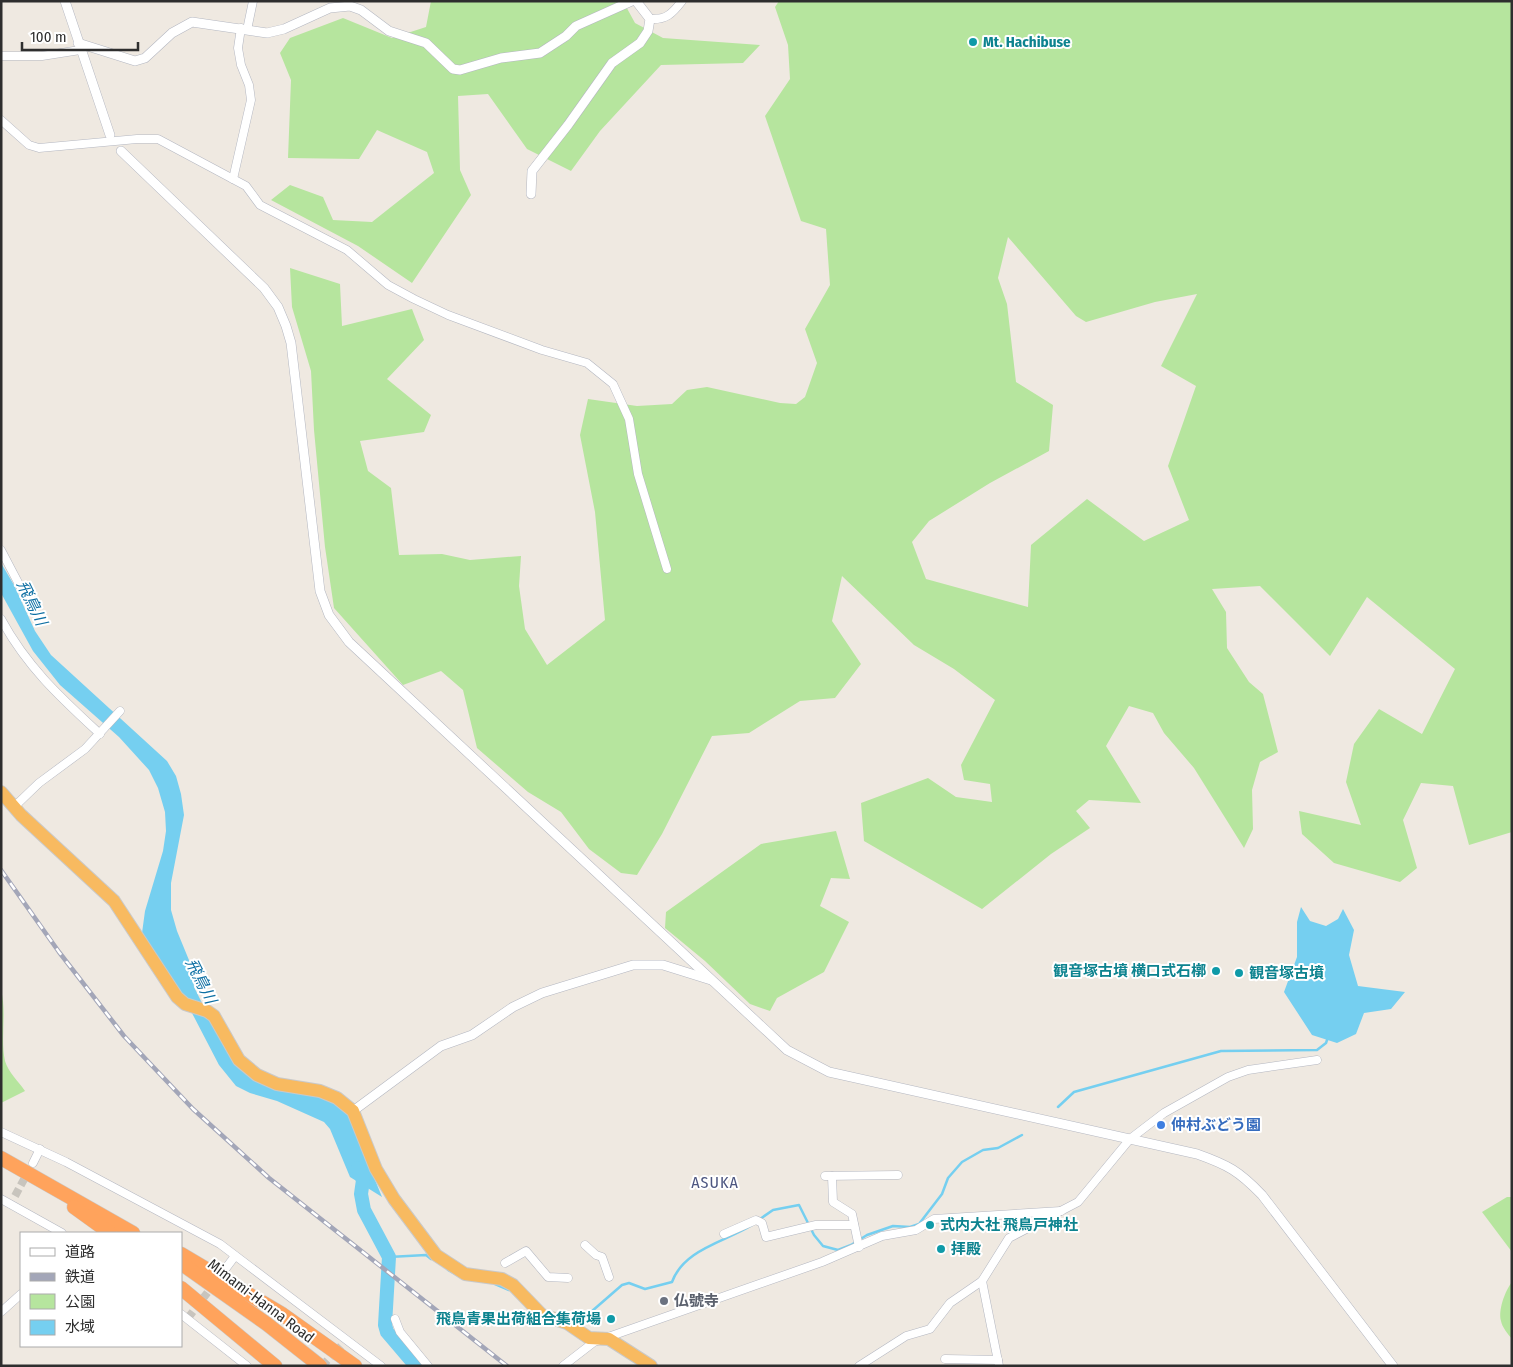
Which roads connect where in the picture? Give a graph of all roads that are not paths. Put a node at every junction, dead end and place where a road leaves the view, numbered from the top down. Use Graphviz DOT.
graph roads {
  1 [pos="64,1"];
  2 [pos="253,1"];
  3 [pos="632,1"];
  4 [pos="636,1"];
  5 [pos="682,1"];
  6 [pos="650,19"];
  7 [pos="244,29"];
  8 [pos="79,46"];
  9 [pos="1,56"];
  10 [pos="1,120"];
  11 [pos="110,135"];
  12 [pos="121,151"];
  13 [pos="233,179"];
  14 [pos="531,194"];
  15 [pos="1,550"];
  16 [pos="668,569"];
  17 [pos="32,609"];
  18 [pos="1,619"];
  19 [pos="119,713"];
  20 [pos="102,731"];
  21 [pos="1,792"];
  22 [pos="14,807"];
  23 [pos="713,981"];
  24 [pos="1316,1060"];
  25 [pos="353,1111"];
  26 [pos="1,1132"];
  27 [pos="1130,1139"];
  28 [pos="40,1149"];
  29 [pos="1,1158"];
  30 [pos="33,1163"];
  31 [pos="1,1164"];
  32 [pos="898,1175"];
  33 [pos="56,1191"];
  34 [pos="1,1199"];
  35 [pos="1061,1212"];
  36 [pos="854,1225"];
  37 [pos="59,1232"];
  38 [pos="109,1232"];
  39 [pos="120,1232"];
  40 [pos="131,1232"];
  41 [pos="142,1232"];
  42 [pos="724,1234"];
  43 [pos="858,1243"];
  44 [pos="585,1245"];
  45 [pos="182,1255"];
  46 [pos="235,1256"];
  47 [pos="505,1263"];
  48 [pos="182,1264"];
  49 [pos="226,1268"];
  50 [pos="182,1269"];
  51 [pos="609,1277"];
  52 [pos="568,1278"];
  53 [pos="982,1281"];
  54 [pos="182,1289"];
  55 [pos="20,1295"];
  56 [pos="1,1312"];
  57 [pos="182,1315"];
  58 [pos="395,1319"];
  59 [pos="347,1339"];
  60 [pos="604,1339"];
  61 [pos="340,1346"];
  62 [pos="944,1359"];
  63 [pos="998,1363"];
  64 [pos="247,1366"];
  65 [pos="275,1366"];
  66 [pos="314,1366"];
  67 [pos="320,1366"];
  68 [pos="355,1366"];
  69 [pos="380,1366"];
  70 [pos="428,1366"];
  71 [pos="563,1366"];
  72 [pos="651,1366"];
  73 [pos="859,1366"];
  74 [pos="1393,1366"];
  1 -- 8 [label="street"];
  2 -- 7 [label="street"];
  3 -- 7 [label="street"];
  4 -- 6 [label="street"];
  5 -- 6 [label="street"];
  6 -- 14 [label="street"];
  7 -- 8 [label="street"];
  7 -- 13 [label="street"];
  8 -- 9 [label="street"];
  8 -- 11 [label="street"];
  10 -- 13 [label="street"];
  12 -- 23 [label="street"];
  13 -- 16 [label="street"];
  15 -- 17 [label="street"];
  18 -- 20 [label="street"];
  19 -- 20 [label="street"];
  20 -- 22 [label="street"];
  21 -- 22 [label="highway"];
  22 -- 25 [label="highway"];
  23 -- 25 [label="street"];
  23 -- 27 [label="street"];
  24 -- 27 [label="street"];
  25 -- 60 [label="highway"];
  26 -- 28 [label="street"];
  27 -- 35 [label="street"];
  27 -- 74 [label="street"];
  28 -- 30 [label="street"];
  28 -- 46 [label="street"];
  29 -- 33 [label="highway"];
  31 -- 33 [label="highway"];
  32 -- 36 [label="street"];
  33 -- 38 [label="highway"];
  33 -- 39 [label="highway"];
  33 -- 40 [label="highway"];
  33 -- 41 [label="highway"];
  34 -- 37 [label="street"];
  35 -- 43 [label="street"];
  35 -- 53 [label="street"];
  36 -- 42 [label="street"];
  36 -- 43 [label="street"];
  43 -- 60 [label="street"];
  44 -- 51 [label="street"];
  45 -- 68 [label="highway"];
  46 -- 49 [label="street"];
  46 -- 59 [label="street"];
  47 -- 52 [label="street"];
  48 -- 67 [label="highway, Mimami-Hanna Road"];
  50 -- 66 [label="highway, Mimami-Hanna Road"];
  53 -- 63 [label="street"];
  53 -- 73 [label="street"];
  54 -- 65 [label="highway"];
  55 -- 56 [label="street"];
  57 -- 64 [label="street"];
  58 -- 70 [label="street"];
  59 -- 61 [label="street"];
  59 -- 69 [label="street"];
  60 -- 71 [label="street"];
  60 -- 72 [label="highway"];
  62 -- 63 [label="street"];
}
